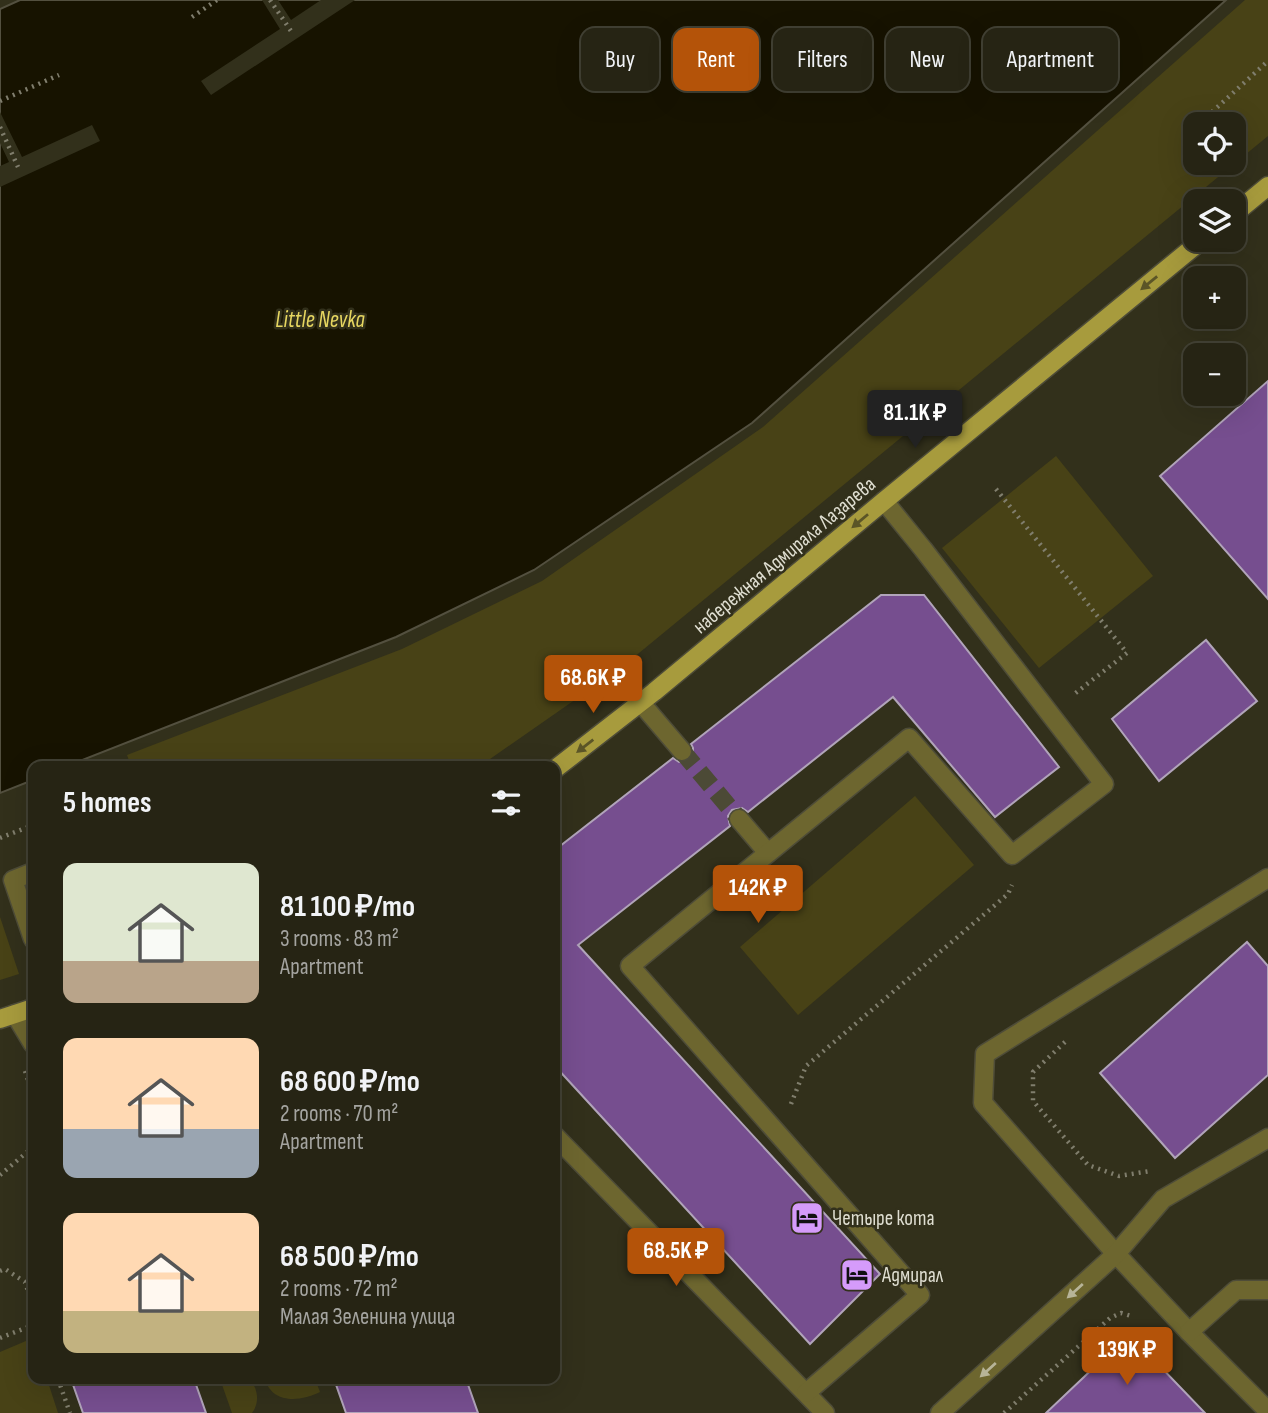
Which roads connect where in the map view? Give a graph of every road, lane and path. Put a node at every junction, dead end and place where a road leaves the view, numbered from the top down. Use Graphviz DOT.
graph roads {
  1 [pos="217,0"];
  2 [pos="270,0"];
  3 [pos="192,16"];
  4 [pos="291,31"];
  5 [pos="1268,61"];
  6 [pos="59,75"];
  7 [pos="0,101"];
  8 [pos="1212,112"];
  9 [pos="0,127"];
  10 [pos="19,167"];
  11 [pos="1268,186"];
  12 [pos="1246,204"];
  13 [pos="1187,252"];
  14 [pos="996,489"];
  15 [pos="884,501"];
  16 [pos="641,703"];
  17 [pos="1050,713"];
  18 [pos="682,751"];
  19 [pos="560,765"];
  20 [pos="739,819"];
  21 [pos="28,827"];
  22 [pos="0,838"];
  23 [pos="1024,845"];
  24 [pos="768,853"];
  25 [pos="28,874"];
  26 [pos="1268,878"];
  27 [pos="28,924"];
  28 [pos="28,1010"];
  29 [pos="7,1017"];
  30 [pos="1071,1037"];
  31 [pos="28,1039"];
  32 [pos="22,1063"];
  33 [pos="28,1080"];
  34 [pos="779,1134"];
  35 [pos="1268,1138"];
  36 [pos="560,1141"];
  37 [pos="28,1151"];
  38 [pos="1152,1170"];
  39 [pos="0,1175"];
  40 [pos="1116,1254"];
  41 [pos="0,1270"];
  42 [pos="1268,1290"];
  43 [pos="28,1291"];
  44 [pos="1135,1317"];
  45 [pos="28,1327"];
  46 [pos="1189,1332"];
  47 [pos="0,1338"];
  48 [pos="60,1384"];
  49 [pos="806,1393"];
  50 [pos="1268,1410"];
  51 [pos="70,1413"];
  52 [pos="825,1413"];
  53 [pos="940,1413"];
  54 [pos="1004,1413"];
  1 -- 3 [label="path"];
  2 -- 4 [label="path"];
  5 -- 8 [label="path"];
  6 -- 7 [label="path"];
  9 -- 10 [label="path"];
  11 -- 12 [label="main road"];
  13 -- 15 [label="main road, набережная Адмирала Лазарева, one-way"];
  14 -- 17 [label="path"];
  15 -- 16 [label="main road, набережная Адмирала Лазарева, one-way"];
  15 -- 17 [label="street"];
  16 -- 18 [label="street"];
  16 -- 19 [label="main road, набережная Адмирала Лазарева, one-way"];
  17 -- 23 [label="street"];
  20 -- 24 [label="street"];
  21 -- 22 [label="path"];
  23 -- 24 [label="street"];
  23 -- 34 [label="path"];
  24 -- 34 [label="street"];
  25 -- 27 [label="street"];
  26 -- 40 [label="street"];
  28 -- 29 [label="main road"];
  29 -- 31 [label="street"];
  30 -- 38 [label="path"];
  32 -- 33 [label="path"];
  34 -- 49 [label="street"];
  35 -- 40 [label="street"];
  36 -- 49 [label="street"];
  37 -- 39 [label="path"];
  40 -- 46 [label="street"];
  40 -- 53 [label="street, one-way"];
  41 -- 43 [label="path"];
  42 -- 46 [label="street"];
  44 -- 54 [label="path"];
  45 -- 47 [label="path"];
  46 -- 50 [label="street"];
  48 -- 51 [label="path"];
  49 -- 52 [label="street"];
}
